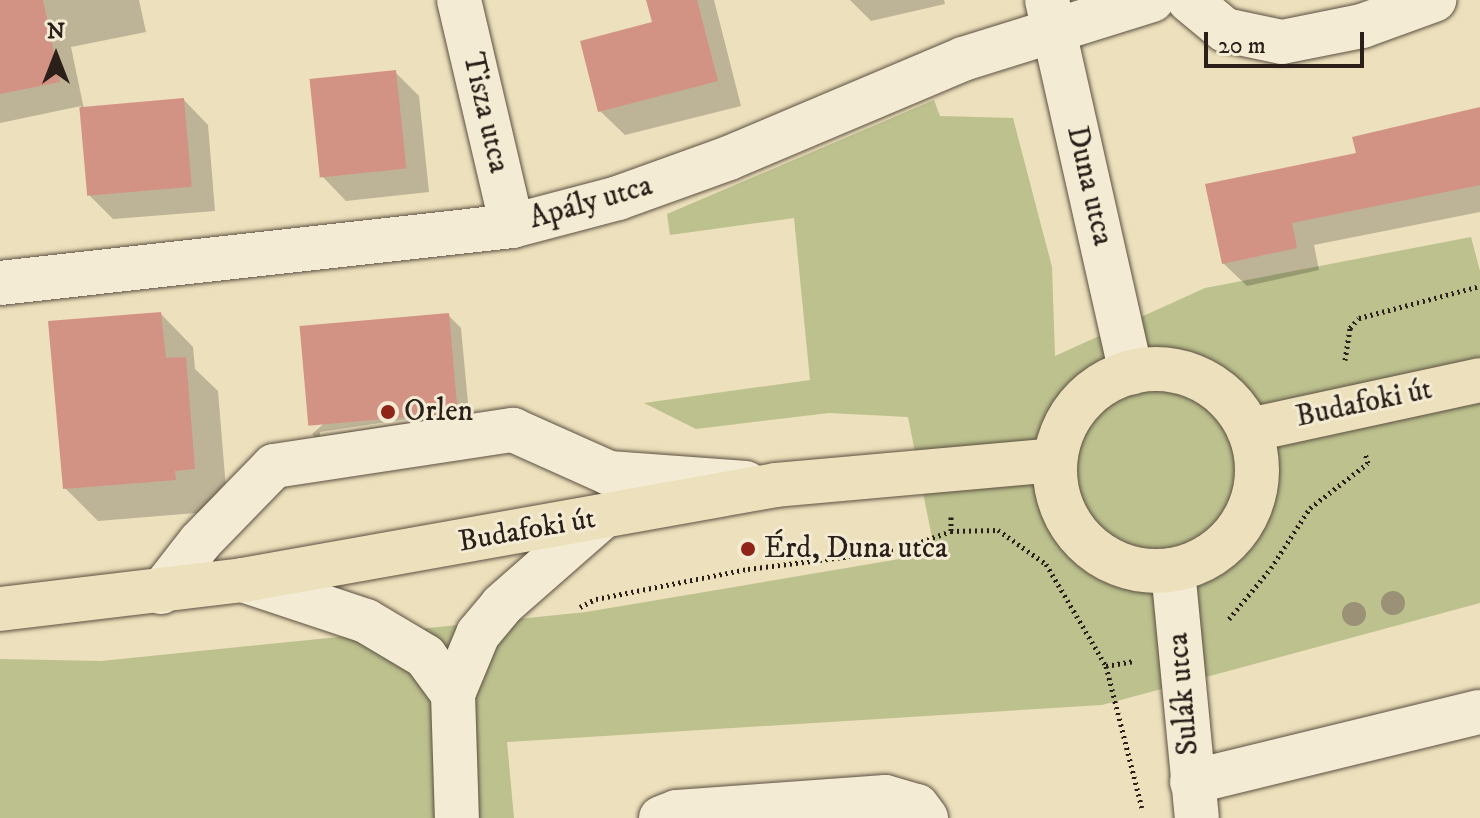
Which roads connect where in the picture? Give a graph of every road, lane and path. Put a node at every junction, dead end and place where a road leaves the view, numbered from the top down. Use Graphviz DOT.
graph roads {
  1 [pos="459,0"];
  2 [pos="1152,0"];
  3 [pos="1189,0"];
  4 [pos="1434,0"];
  5 [pos="1050,14"];
  6 [pos="512,226"];
  7 [pos="0,283"];
  8 [pos="1480,286"];
  9 [pos="1341,371"];
  10 [pos="1131,373"];
  11 [pos="1480,380"];
  12 [pos="1249,430"];
  13 [pos="1362,442"];
  14 [pos="1055,460"];
  15 [pos="951,469"];
  16 [pos="776,485"];
  17 [pos="601,518"];
  18 [pos="951,531"];
  19 [pos="1173,570"];
  20 [pos="243,580"];
  21 [pos="161,592"];
  22 [pos="0,609"];
  23 [pos="572,611"];
  24 [pos="1225,633"];
  25 [pos="453,694"];
  26 [pos="1480,712"];
  27 [pos="1195,800"];
  28 [pos="457,818"];
  29 [pos="661,818"];
  30 [pos="926,818"];
  31 [pos="1145,818"];
  1 -- 6 [label="street, Tisza utca"];
  2 -- 5 [label="street, Apály utca"];
  3 -- 4 [label="street"];
  5 -- 6 [label="street, Apály utca"];
  5 -- 10 [label="street, Duna utca"];
  6 -- 7 [label="street, Apály utca"];
  8 -- 9 [label="path"];
  10 -- 12 [label="main road"];
  10 -- 14 [label="main road"];
  11 -- 12 [label="main road, Budafoki út"];
  12 -- 19 [label="main road"];
  13 -- 24 [label="path"];
  14 -- 15 [label="main road, Budafoki út"];
  14 -- 19 [label="main road"];
  15 -- 16 [label="main road, Budafoki út"];
  15 -- 18 [label="path"];
  16 -- 17 [label="main road, Budafoki út"];
  16 -- 21 [label="street"];
  17 -- 20 [label="main road, Budafoki út"];
  17 -- 25 [label="street"];
  18 -- 23 [label="path"];
  18 -- 31 [label="path"];
  19 -- 27 [label="street, Sulák utca"];
  20 -- 21 [label="main road, Budafoki út"];
  20 -- 25 [label="street"];
  21 -- 22 [label="main road, Budafoki út"];
  25 -- 28 [label="street"];
  26 -- 27 [label="street"];
  29 -- 30 [label="street"];
}
